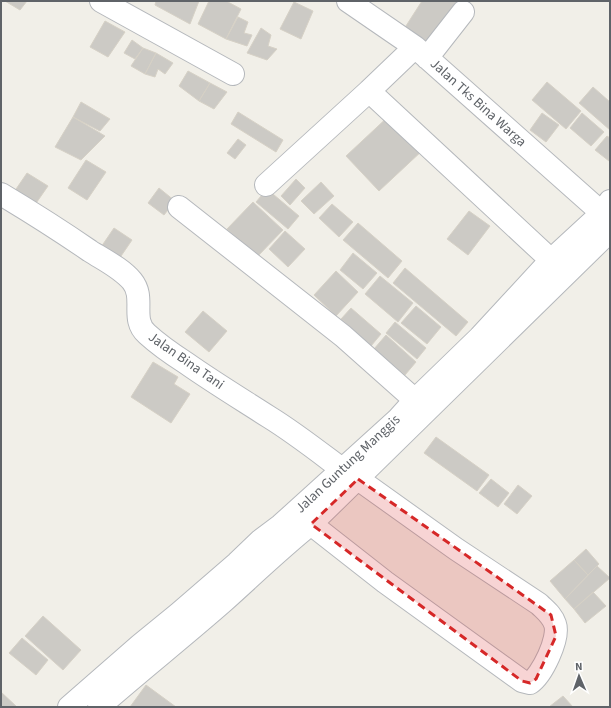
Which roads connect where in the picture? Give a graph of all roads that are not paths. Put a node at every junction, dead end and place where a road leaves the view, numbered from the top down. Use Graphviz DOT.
graph roads {
  1 [pos="101,1"];
  2 [pos="348,1"];
  3 [pos="463,12"];
  4 [pos="421,52"];
  5 [pos="233,74"];
  6 [pos="369,91"];
  7 [pos="266,185"];
  8 [pos="1,194"];
  9 [pos="179,207"];
  10 [pos="607,215"];
  11 [pos="551,260"];
  12 [pos="416,400"];
  13 [pos="350,475"];
  14 [pos="311,524"];
  15 [pos="69,707"];
  16 [pos="99,707"];
  1 -- 5 [label="street"];
  2 -- 4 [label="street, Jalan Tks Bina Warga"];
  3 -- 4 [label="street"];
  4 -- 6 [label="street"];
  4 -- 10 [label="street, Jalan Tks Bina Warga"];
  6 -- 7 [label="street"];
  6 -- 11 [label="street"];
  8 -- 13 [label="street, Jalan Bina Tani"];
  9 -- 12 [label="street"];
  10 -- 11 [label="street, Jalan Guntung Manggis"];
  10 -- 13 [label="street, Jalan Guntung Manggis"];
  11 -- 12 [label="street, Jalan Guntung Manggis"];
  12 -- 13 [label="street, Jalan Guntung Manggis"];
  13 -- 14 [label="street, Jalan Guntung Manggis"];
  13 -- 14 [label="street, Jalan Bina Tani"];
  13 -- 15 [label="street, Jalan Guntung Manggis"];
  14 -- 16 [label="street, Jalan Guntung Manggis"];
}
